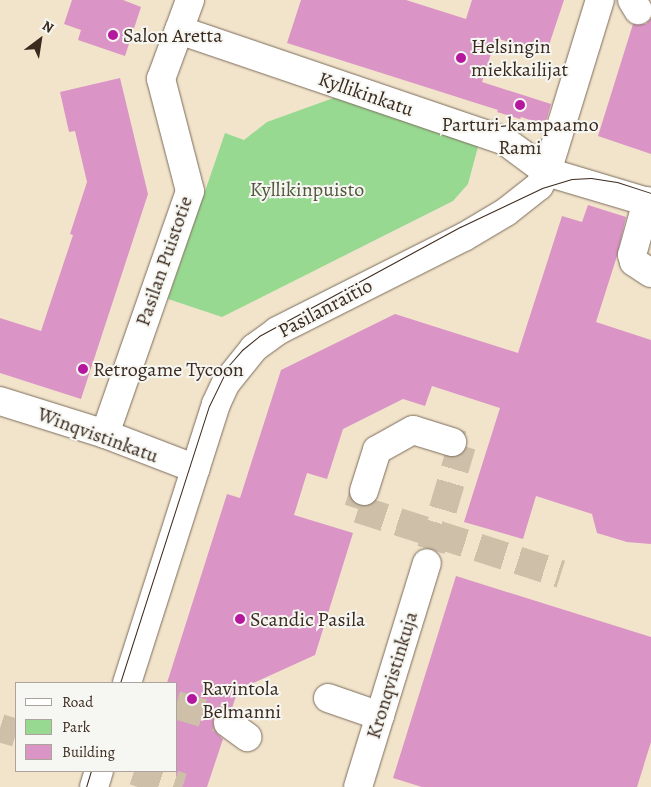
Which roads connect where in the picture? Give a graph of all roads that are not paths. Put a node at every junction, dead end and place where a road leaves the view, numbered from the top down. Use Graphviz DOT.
graph roads {
  1 [pos="190,0"];
  2 [pos="600,0"];
  3 [pos="179,30"];
  4 [pos="546,172"];
  5 [pos="649,202"];
  6 [pos="651,273"];
  7 [pos="0,400"];
  8 [pos="105,434"];
  9 [pos="452,442"];
  10 [pos="196,469"];
  11 [pos="364,491"];
  12 [pos="427,564"];
  13 [pos="128,682"];
  14 [pos="328,698"];
  15 [pos="380,716"];
  16 [pos="99,772"];
  17 [pos="94,787"];
  18 [pos="358,787"];
  1 -- 3 [label="street, Pasilan Puistotie"];
  2 -- 4 [label="street, Pasilanraitio"];
  3 -- 4 [label="street, Kyllikinkatu"];
  3 -- 8 [label="street, Pasilan Puistotie"];
  4 -- 5 [label="street"];
  4 -- 10 [label="street, Pasilanraitio"];
  5 -- 6 [label="street"];
  7 -- 8 [label="street, Winqvistinkatu"];
  8 -- 10 [label="street, Winqvistinkatu"];
  9 -- 11 [label="street"];
  10 -- 13 [label="street, Pasilanraitio"];
  12 -- 15 [label="street, Kronqvistinkuja"];
  14 -- 15 [label="street"];
  15 -- 18 [label="street, Kronqvistinkuja"];
  16 -- 17 [label="street"];
}
